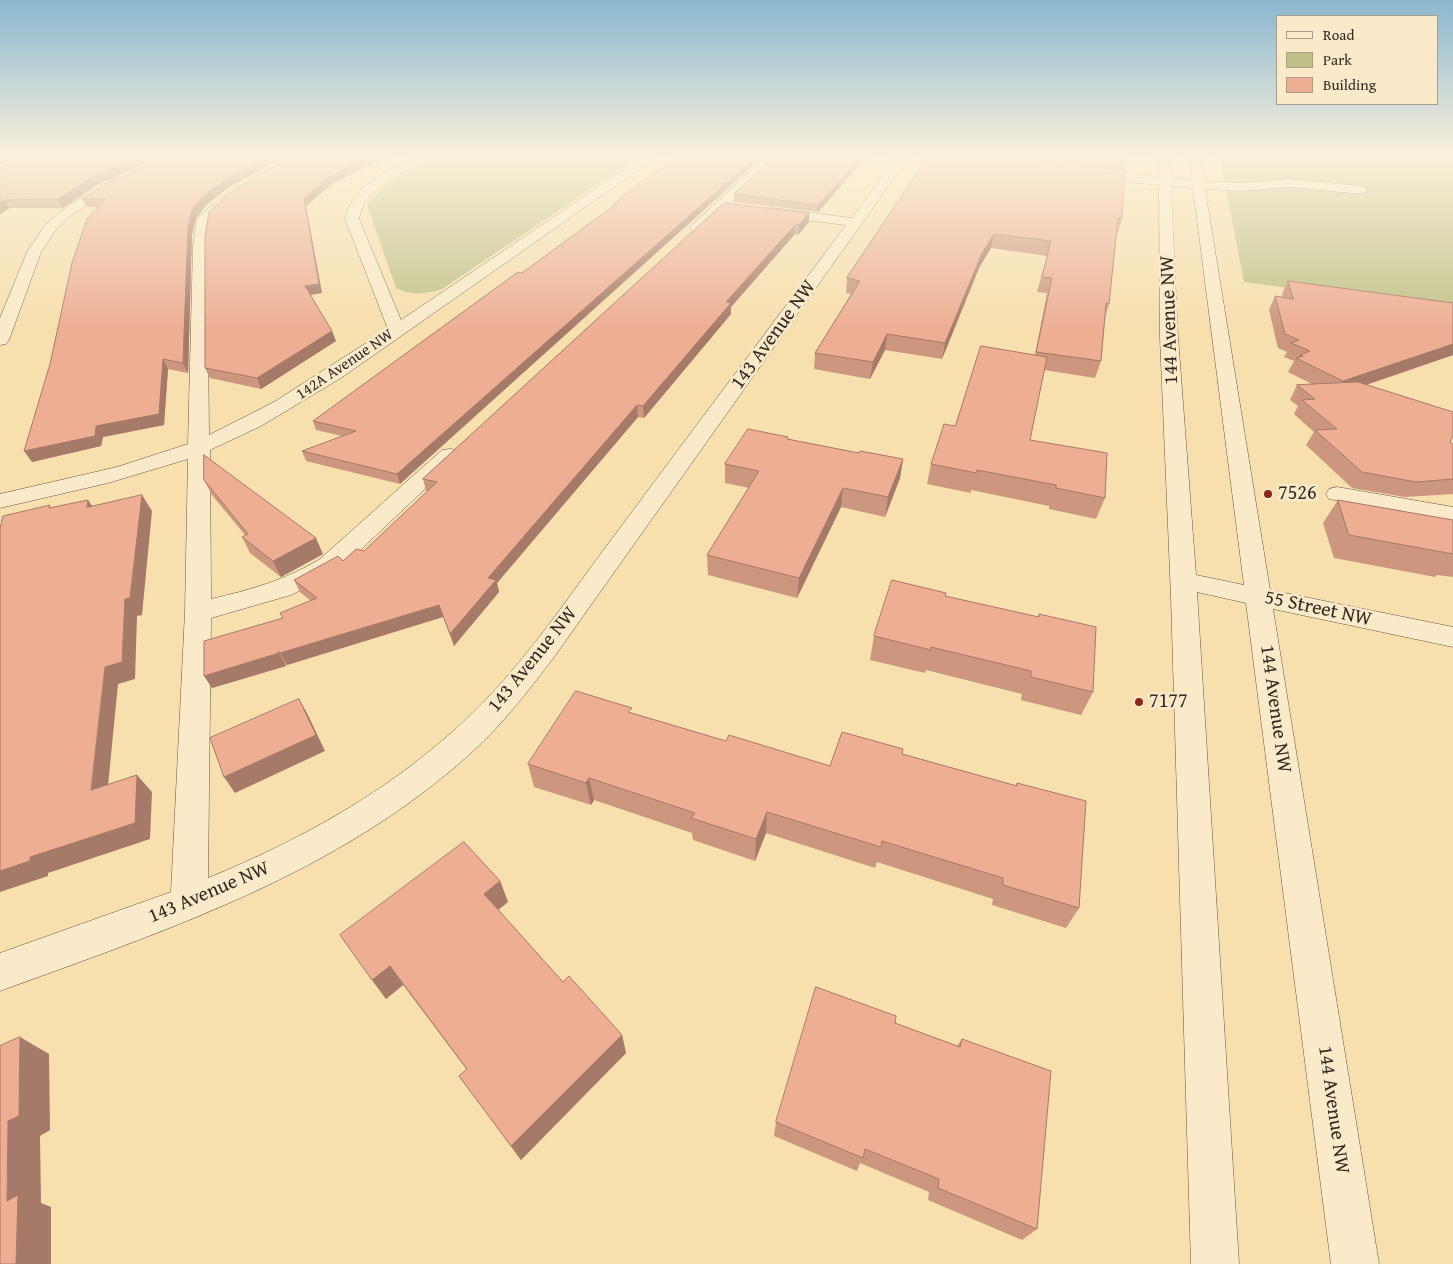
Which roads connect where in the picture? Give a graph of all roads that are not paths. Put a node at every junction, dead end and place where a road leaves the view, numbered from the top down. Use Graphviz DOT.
graph roads {
  1 [pos="68,213"];
  2 [pos="209,213"];
  3 [pos="353,213"];
  4 [pos="569,213"];
  5 [pos="723,213"];
  6 [pos="776,213"];
  7 [pos="861,213"];
  8 [pos="1166,213"];
  9 [pos="1204,213"];
  10 [pos="854,222"];
  11 [pos="685,240"];
  12 [pos="397,330"];
  13 [pos="0,340"];
  14 [pos="460,445"];
  15 [pos="197,448"];
  16 [pos="1337,494"];
  17 [pos="0,502"];
  18 [pos="1453,514"];
  19 [pos="1183,581"];
  20 [pos="1258,596"];
  21 [pos="198,612"];
  22 [pos="1453,637"];
  23 [pos="189,904"];
  24 [pos="0,972"];
  25 [pos="1216,1264"];
  26 [pos="1355,1264"];
  1 -- 13 [label="street"];
  2 -- 15 [label="street"];
  3 -- 12 [label="street"];
  4 -- 12 [label="street, 142A Avenue NW"];
  5 -- 11 [label="street"];
  6 -- 10 [label="street"];
  7 -- 10 [label="street, 143 Avenue NW"];
  8 -- 19 [label="street, 144 Avenue NW"];
  9 -- 20 [label="street, 144 Avenue NW"];
  10 -- 23 [label="street, 143 Avenue NW"];
  12 -- 15 [label="street, 142A Avenue NW"];
  14 -- 21 [label="street"];
  15 -- 17 [label="street, 142A Avenue NW"];
  15 -- 21 [label="street"];
  16 -- 18 [label="street"];
  19 -- 20 [label="street, 55 Street NW"];
  19 -- 25 [label="street, 144 Avenue NW"];
  20 -- 22 [label="street, 55 Street NW"];
  20 -- 26 [label="street, 144 Avenue NW"];
  21 -- 23 [label="street"];
  23 -- 24 [label="street, 143 Avenue NW"];
}
